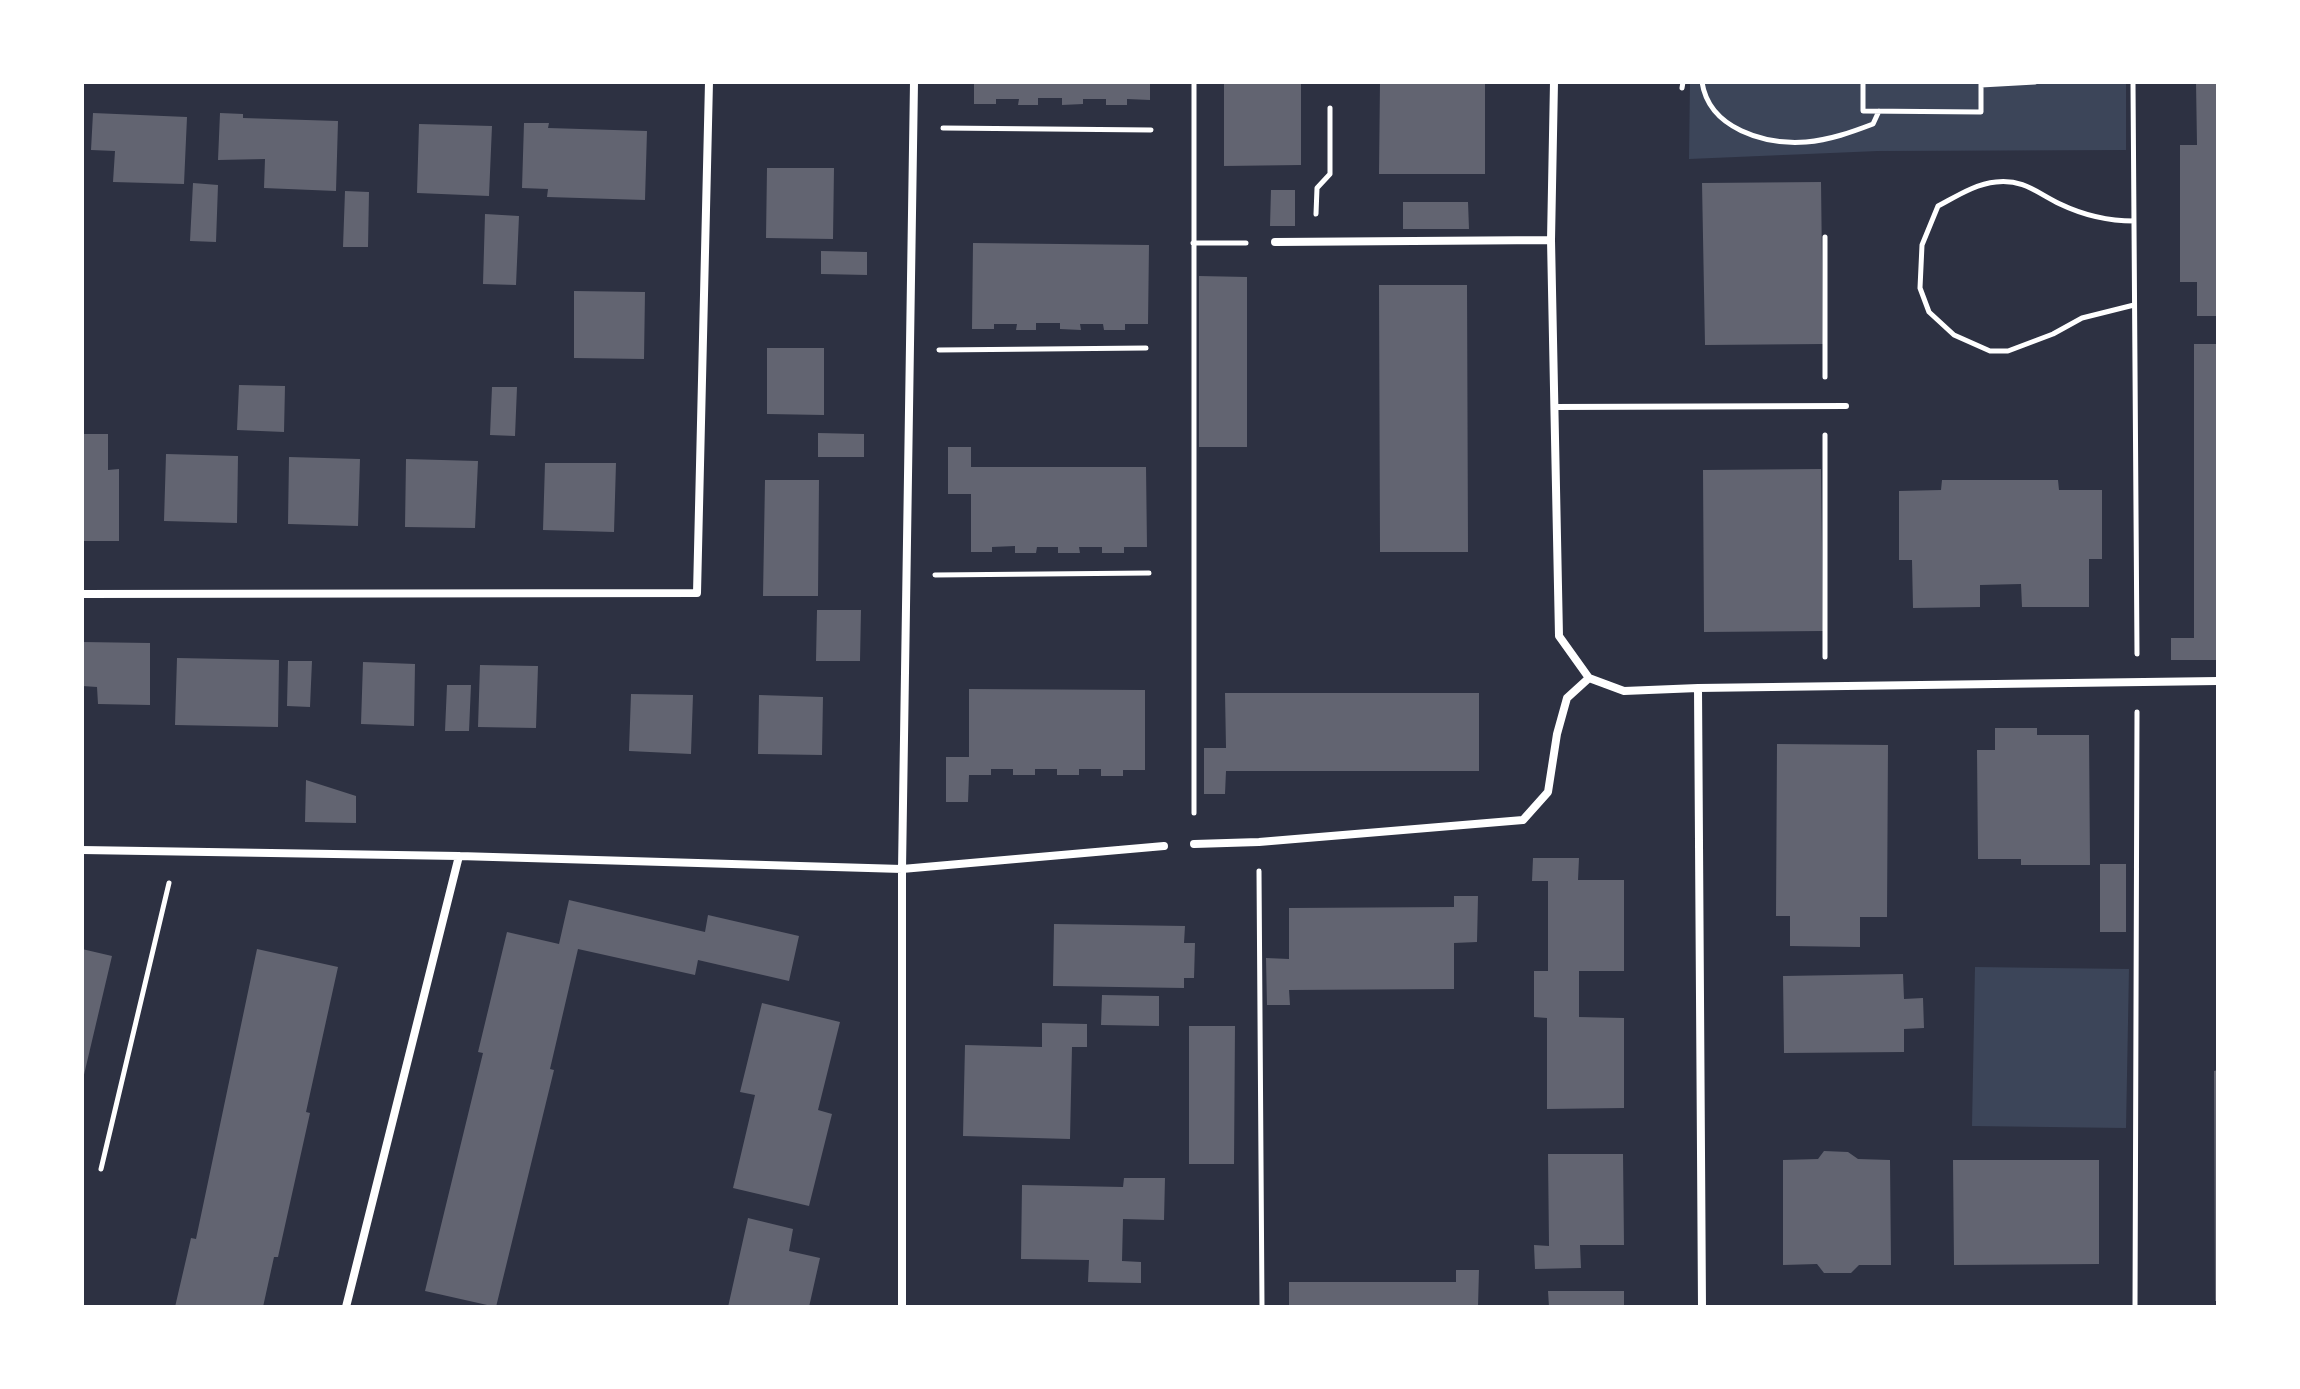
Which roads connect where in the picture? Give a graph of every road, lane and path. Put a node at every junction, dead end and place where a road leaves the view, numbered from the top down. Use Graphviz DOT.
graph roads {
  1 [pos="709,82"];
  2 [pos="914,82"];
  3 [pos="1194,82"];
  4 [pos="1554,82"];
  5 [pos="1702,82"];
  6 [pos="1863,82"];
  7 [pos="2035,82"];
  8 [pos="1981,83"];
  9 [pos="1330,108"];
  10 [pos="1879,111"];
  11 [pos="914,128"];
  12 [pos="1151,130"];
  13 [pos="2134,221"];
  14 [pos="1825,237"];
  15 [pos="1551,240"];
  16 [pos="1275,242"];
  17 [pos="1193,243"];
  18 [pos="1316,243"];
  19 [pos="2134,305"];
  20 [pos="1146,348"];
  21 [pos="910,350"];
  22 [pos="1825,406"];
  23 [pos="1846,406"];
  24 [pos="1554,407"];
  25 [pos="1149,573"];
  26 [pos="906,575"];
  27 [pos="82,594"];
  28 [pos="1589,678"];
  29 [pos="2218,681"];
  30 [pos="1825,686"];
  31 [pos="1698,688"];
  32 [pos="1259,842"];
  33 [pos="1194,844"];
  34 [pos="1164,846"];
  35 [pos="82,850"];
  36 [pos="177,851"];
  37 [pos="459,856"];
  38 [pos="902,869"];
  39 [pos="101,1169"];
  40 [pos="346,1307"];
  41 [pos="902,1307"];
  42 [pos="1262,1307"];
  43 [pos="1702,1307"];
  1 -- 27 [label="street"];
  2 -- 11 [label="street"];
  3 -- 17 [label="path"];
  4 -- 15 [label="street"];
  5 -- 10 [label="path"];
  6 -- 10 [label="path"];
  7 -- 8 [label="path"];
  8 -- 10 [label="path"];
  9 -- 18 [label="path"];
  11 -- 12 [label="path"];
  11 -- 21 [label="street"];
  13 -- 19 [label="path"];
  14 -- 22 [label="path"];
  15 -- 18 [label="street"];
  15 -- 24 [label="street"];
  16 -- 17 [label="path"];
  16 -- 18 [label="street"];
  17 -- 33 [label="path"];
  20 -- 21 [label="path"];
  21 -- 26 [label="street"];
  22 -- 23 [label="lane"];
  22 -- 24 [label="lane"];
  22 -- 30 [label="path"];
  24 -- 28 [label="street"];
  25 -- 26 [label="path"];
  26 -- 38 [label="street"];
  28 -- 31 [label="street"];
  28 -- 32 [label="street"];
  29 -- 30 [label="street"];
  30 -- 31 [label="street"];
  31 -- 43 [label="street"];
  32 -- 33 [label="street"];
  32 -- 42 [label="path"];
  34 -- 38 [label="street"];
  35 -- 36 [label="street"];
  36 -- 37 [label="street"];
  36 -- 39 [label="path"];
  37 -- 38 [label="street"];
  37 -- 40 [label="street"];
  38 -- 41 [label="street"];
}
